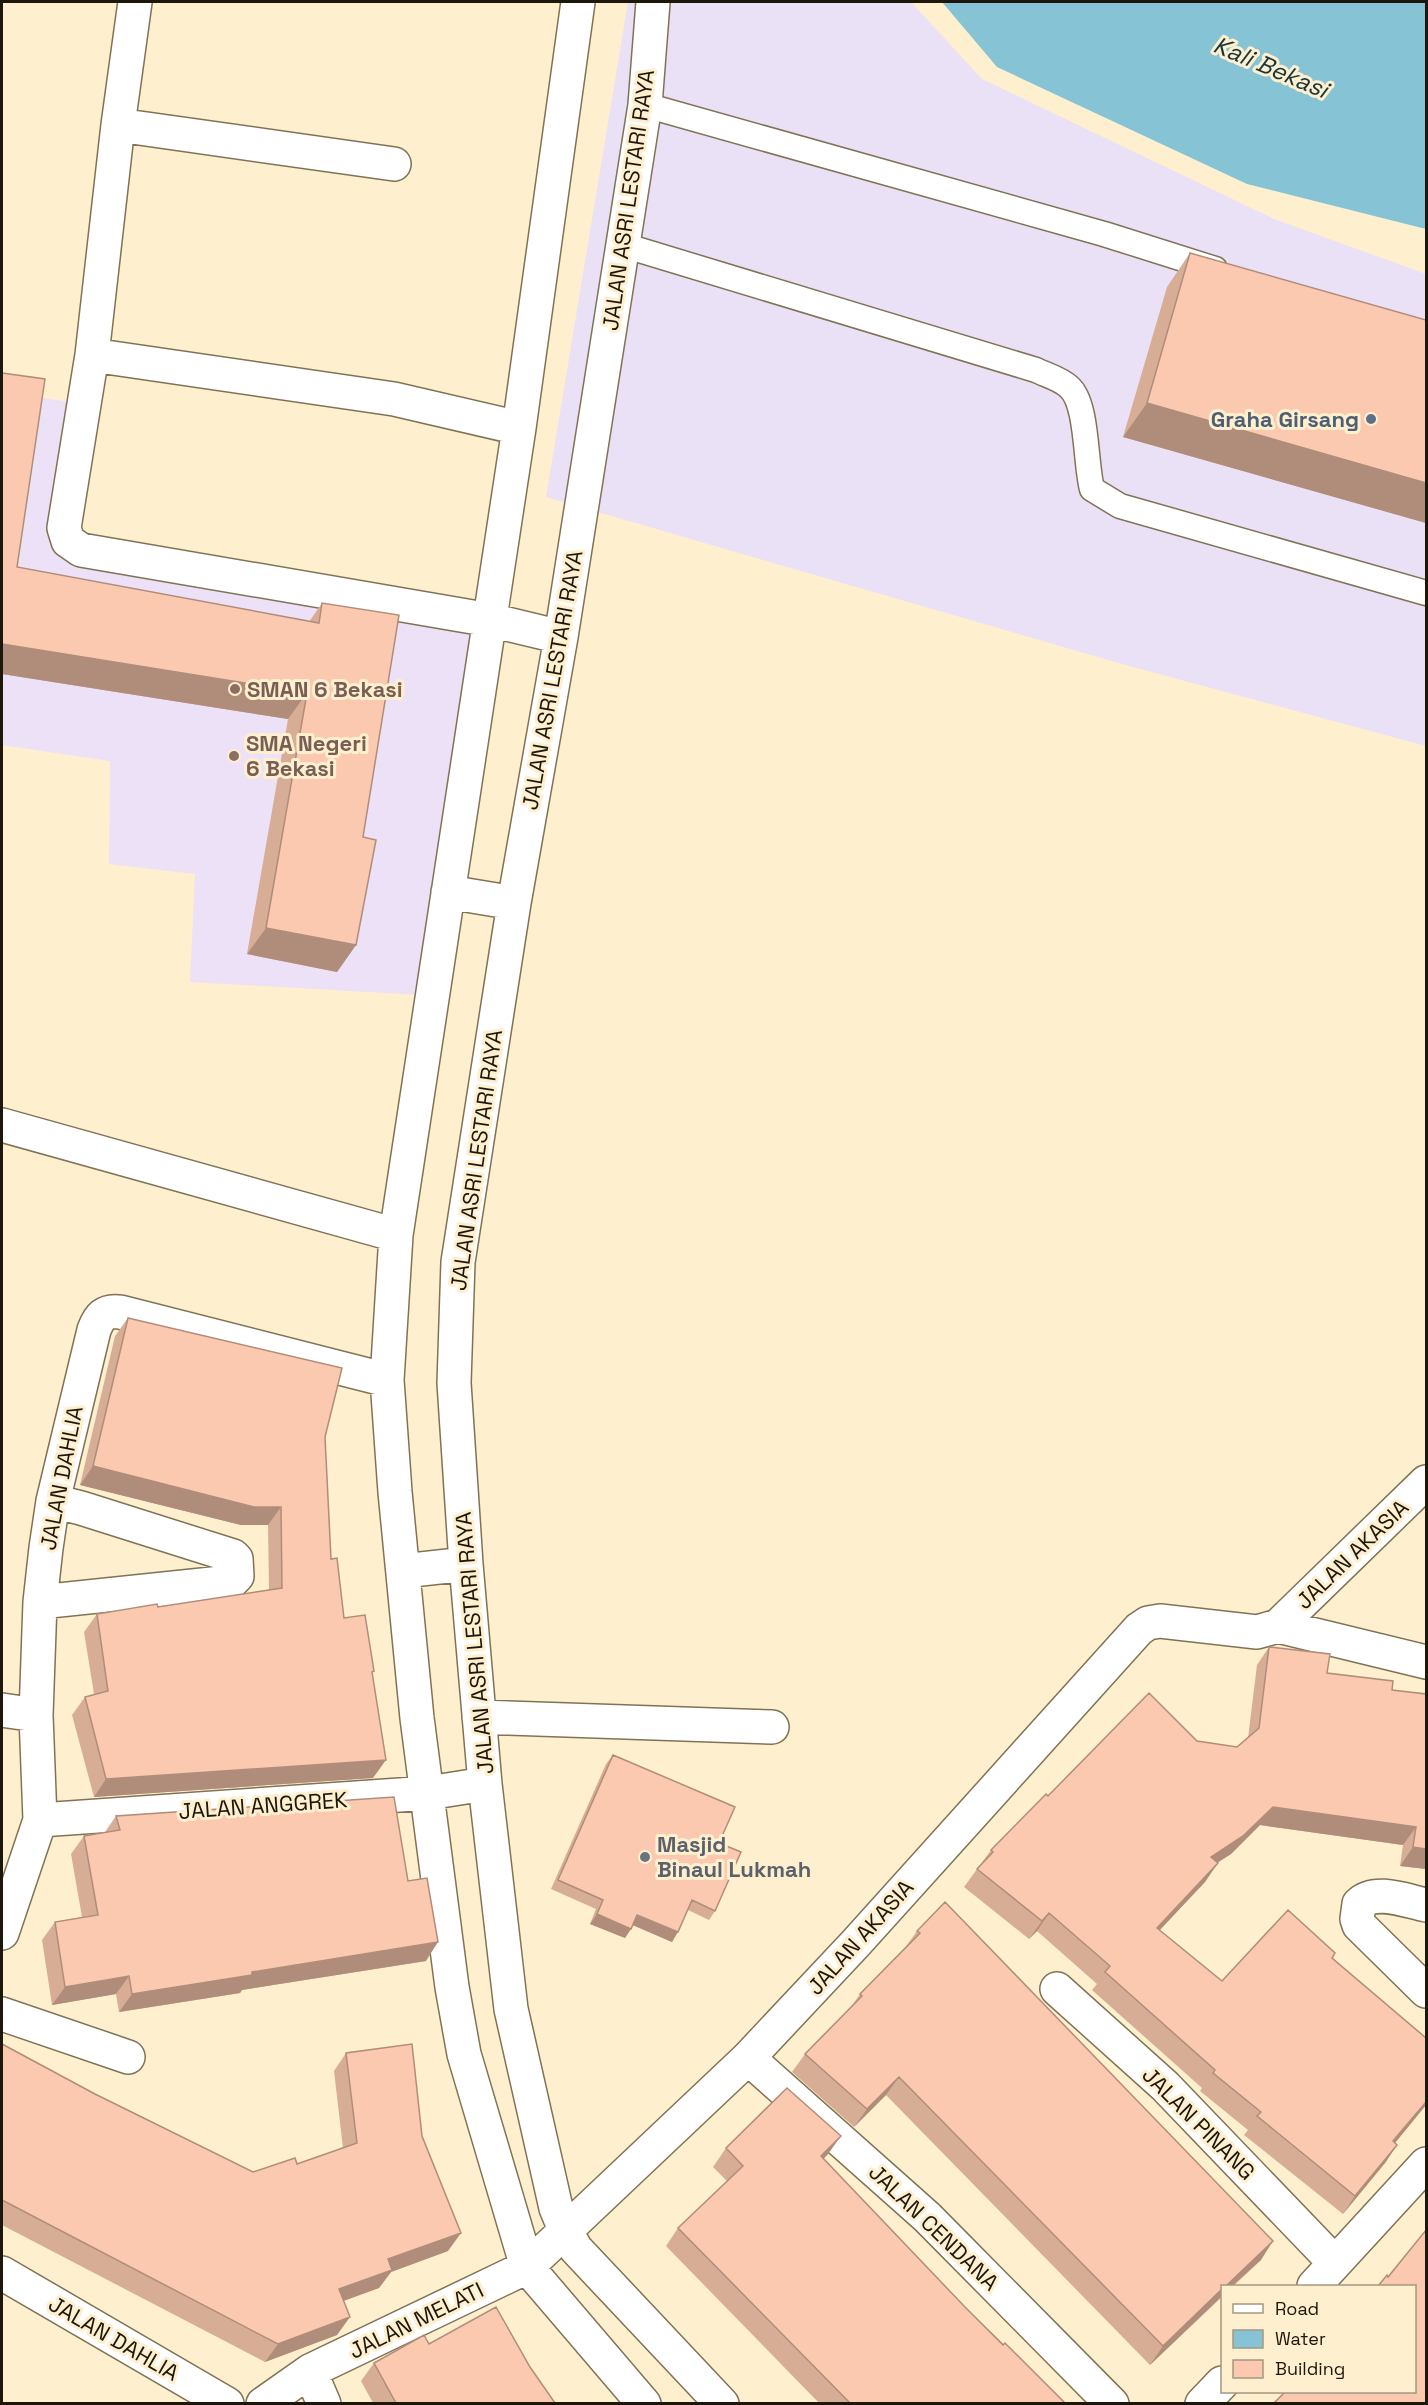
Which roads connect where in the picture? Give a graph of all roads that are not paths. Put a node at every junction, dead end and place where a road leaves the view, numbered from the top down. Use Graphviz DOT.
graph roads {
  1 [pos="135,2"];
  2 [pos="578,2"];
  3 [pos="653,2"];
  4 [pos="645,105"];
  5 [pos="118,125"];
  6 [pos="394,164"];
  7 [pos="623,245"];
  8 [pos="1238,276"];
  9 [pos="92,355"];
  10 [pos="519,428"];
  11 [pos="1426,593"];
  12 [pos="490,620"];
  13 [pos="561,637"];
  14 [pos="448,892"];
  15 [pos="514,903"];
  16 [pos="2,1125"];
  17 [pos="396,1235"];
  18 [pos="387,1380"];
  19 [pos="1426,1482"];
  20 [pos="53,1502"];
  21 [pos="465,1564"];
  22 [pos="403,1571"];
  23 [pos="40,1602"];
  24 [pos="1278,1626"];
  25 [pos="1426,1662"];
  26 [pos="2,1710"];
  27 [pos="36,1715"];
  28 [pos="479,1718"];
  29 [pos="772,1727"];
  30 [pos="485,1784"];
  31 [pos="428,1793"];
  32 [pos="40,1820"];
  33 [pos="1426,1905"];
  34 [pos="2,1934"];
  35 [pos="1057,1989"];
  36 [pos="1426,1991"];
  37 [pos="2,2014"];
  38 [pos="128,2057"];
  39 [pos="748,2058"];
  40 [pos="1426,2164"];
  41 [pos="565,2230"];
  42 [pos="527,2267"];
  43 [pos="2,2273"];
  44 [pos="1324,2275"];
  45 [pos="309,2371"];
  46 [pos="1221,2384"];
  47 [pos="227,2403"];
  48 [pos="263,2403"];
  49 [pos="324,2403"];
  50 [pos="644,2403"];
  51 [pos="722,2403"];
  52 [pos="1112,2403"];
  53 [pos="1202,2403"];
  1 -- 5 [label="street"];
  2 -- 10 [label="street"];
  3 -- 4 [label="street, JALAN ASRI LESTARI RAYA"];
  4 -- 7 [label="street, JALAN ASRI LESTARI RAYA"];
  4 -- 8 [label="lane"];
  5 -- 6 [label="street"];
  5 -- 9 [label="street"];
  7 -- 11 [label="lane"];
  7 -- 13 [label="street, JALAN ASRI LESTARI RAYA"];
  9 -- 10 [label="street"];
  9 -- 12 [label="street"];
  10 -- 12 [label="street"];
  12 -- 13 [label="street"];
  12 -- 14 [label="street"];
  13 -- 15 [label="street, JALAN ASRI LESTARI RAYA"];
  14 -- 15 [label="street"];
  14 -- 17 [label="street"];
  15 -- 21 [label="street, JALAN ASRI LESTARI RAYA"];
  16 -- 17 [label="street"];
  17 -- 18 [label="street"];
  18 -- 20 [label="street, JALAN DAHLIA"];
  18 -- 22 [label="street"];
  19 -- 24 [label="street, JALAN AKASIA"];
  20 -- 23 [label="street, JALAN DAHLIA"];
  20 -- 23 [label="street"];
  21 -- 22 [label="street"];
  21 -- 28 [label="street, JALAN ASRI LESTARI RAYA"];
  22 -- 31 [label="street"];
  23 -- 27 [label="street, JALAN DAHLIA"];
  24 -- 25 [label="street"];
  24 -- 39 [label="street, JALAN AKASIA"];
  26 -- 27 [label="street"];
  27 -- 32 [label="street, JALAN DAHLIA"];
  28 -- 29 [label="street"];
  28 -- 30 [label="street, JALAN ASRI LESTARI RAYA"];
  30 -- 31 [label="street, JALAN ANGGREK"];
  30 -- 41 [label="street, JALAN ASRI LESTARI RAYA"];
  31 -- 32 [label="street, JALAN ANGGREK"];
  31 -- 42 [label="street"];
  32 -- 34 [label="street, JALAN DAHLIA"];
  33 -- 36 [label="street"];
  35 -- 44 [label="street, JALAN PINANG"];
  37 -- 38 [label="street"];
  39 -- 41 [label="street, JALAN AKASIA"];
  39 -- 52 [label="street, JALAN CENDANA"];
  40 -- 44 [label="street"];
  41 -- 42 [label="street, JALAN MELATI"];
  41 -- 51 [label="street, JALAN ASRI LESTARI RAYA"];
  42 -- 45 [label="street, JALAN MELATI"];
  42 -- 50 [label="street"];
  43 -- 47 [label="street, JALAN DAHLIA"];
  45 -- 48 [label="street, JALAN MELATI"];
  45 -- 49 [label="street"];
  46 -- 53 [label="street"];
}
